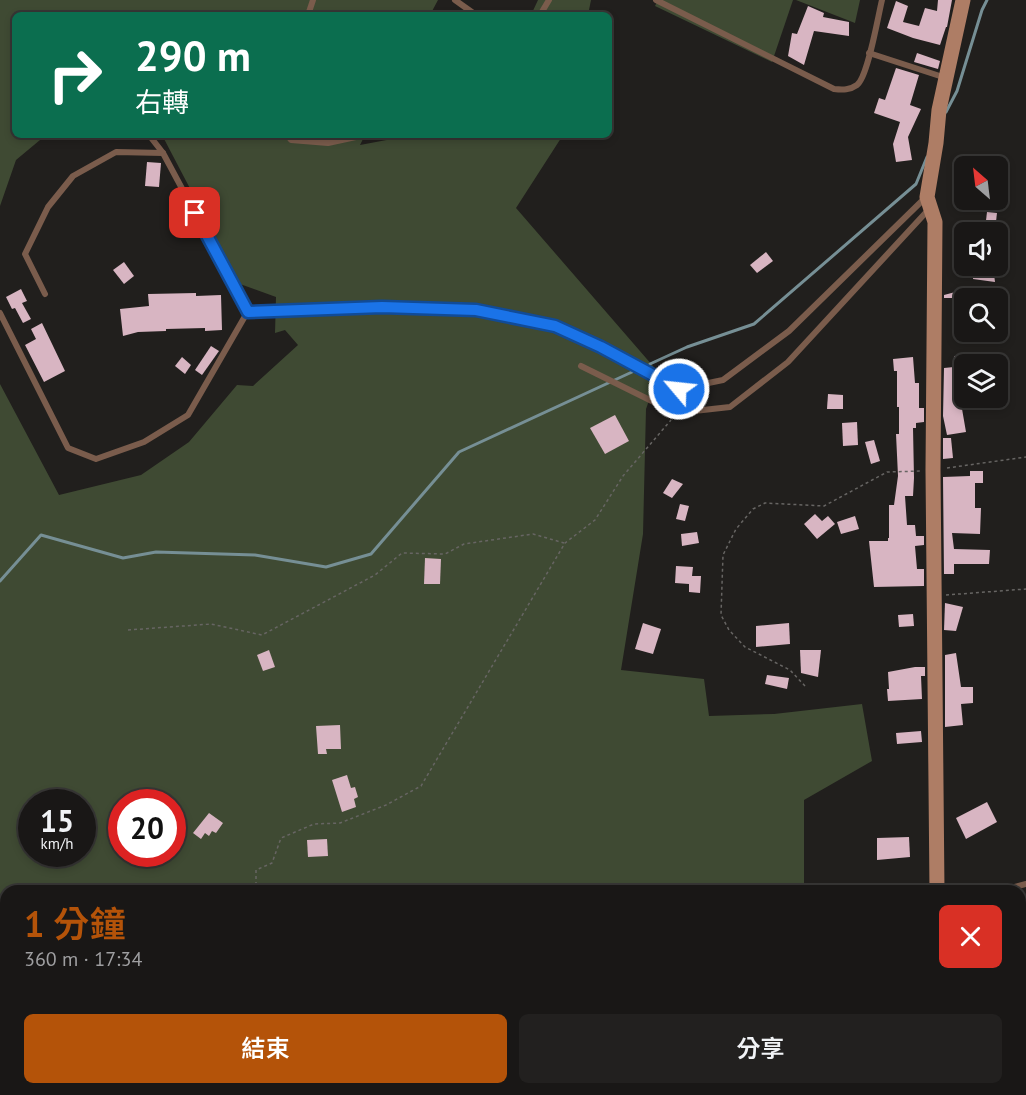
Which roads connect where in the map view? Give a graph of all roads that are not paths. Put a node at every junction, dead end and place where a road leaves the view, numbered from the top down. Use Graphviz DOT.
graph roads {
  1 [pos="455,0"];
  2 [pos="657,0"];
  3 [pos="882,0"];
  4 [pos="963,0"];
  5 [pos="472,12"];
  6 [pos="869,53"];
  7 [pos="946,78"];
  8 [pos="151,138"];
  9 [pos="289,138"];
  10 [pos="351,138"];
  11 [pos="163,153"];
  12 [pos="929,202"];
  13 [pos="45,294"];
  14 [pos="248,312"];
  15 [pos="0,313"];
  16 [pos="581,366"];
  17 [pos="937,885"];
  1 -- 5 [label="lane"];
  2 -- 6 [label="lane"];
  3 -- 6 [label="lane"];
  4 -- 7 [label="street"];
  6 -- 7 [label="lane"];
  7 -- 12 [label="street"];
  8 -- 11 [label="lane"];
  9 -- 10 [label="lane"];
  11 -- 13 [label="lane"];
  11 -- 14 [label="lane"];
  12 -- 14 [label="lane"];
  12 -- 16 [label="lane"];
  12 -- 17 [label="street"];
  14 -- 15 [label="lane"];
}
